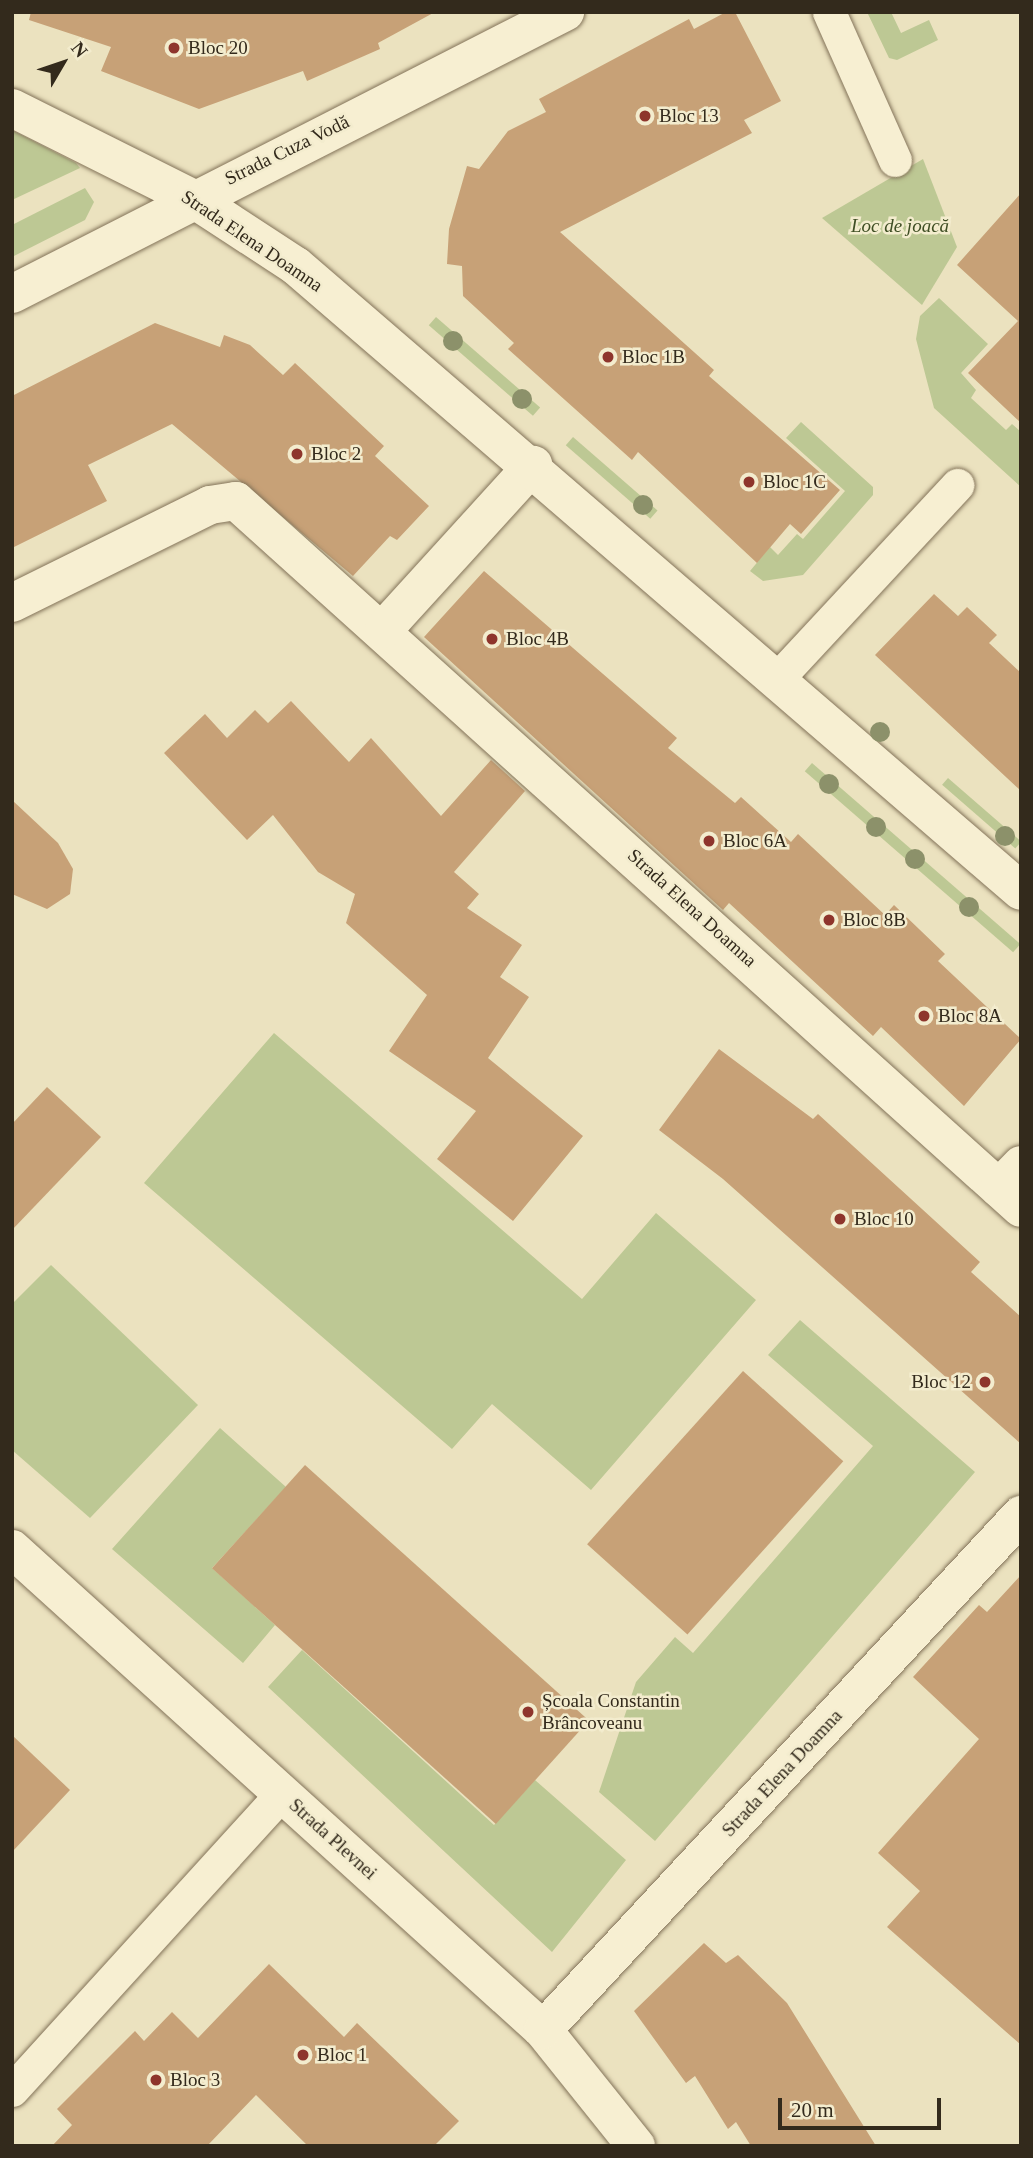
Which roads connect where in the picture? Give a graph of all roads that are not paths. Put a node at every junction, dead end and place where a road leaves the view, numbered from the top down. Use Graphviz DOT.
graph roads {
  1 [pos="565,12"];
  2 [pos="830,12"];
  3 [pos="12,108"];
  4 [pos="895,160"];
  5 [pos="192,198"];
  6 [pos="12,293"];
  7 [pos="533,465"];
  8 [pos="957,485"];
  9 [pos="12,603"];
  10 [pos="384,629"];
  11 [pos="777,679"];
  12 [pos="1021,891"];
  13 [pos="1013,1187"];
  14 [pos="1021,1515"];
  15 [pos="12,1549"];
  16 [pos="282,1793"];
  17 [pos="543,2030"];
  18 [pos="12,2090"];
  19 [pos="636,2146"];
  1 -- 5 [label="street, Strada Cuza Vodă"];
  2 -- 4 [label="lane"];
  3 -- 5 [label="street, Strada Elena Doamna"];
  5 -- 6 [label="street, Strada Cuza Vodă"];
  5 -- 7 [label="street, Strada Elena Doamna"];
  7 -- 10 [label="street"];
  7 -- 11 [label="street, Strada Elena Doamna"];
  8 -- 11 [label="lane"];
  9 -- 10 [label="street, Strada Elena Doamna"];
  10 -- 13 [label="street, Strada Elena Doamna"];
  11 -- 12 [label="street, Strada Elena Doamna"];
  14 -- 17 [label="street, Strada Elena Doamna"];
  15 -- 16 [label="street, Strada Plevnei"];
  16 -- 17 [label="street, Strada Plevnei"];
  16 -- 18 [label="lane"];
  17 -- 19 [label="street, Strada Plevnei"];
}
